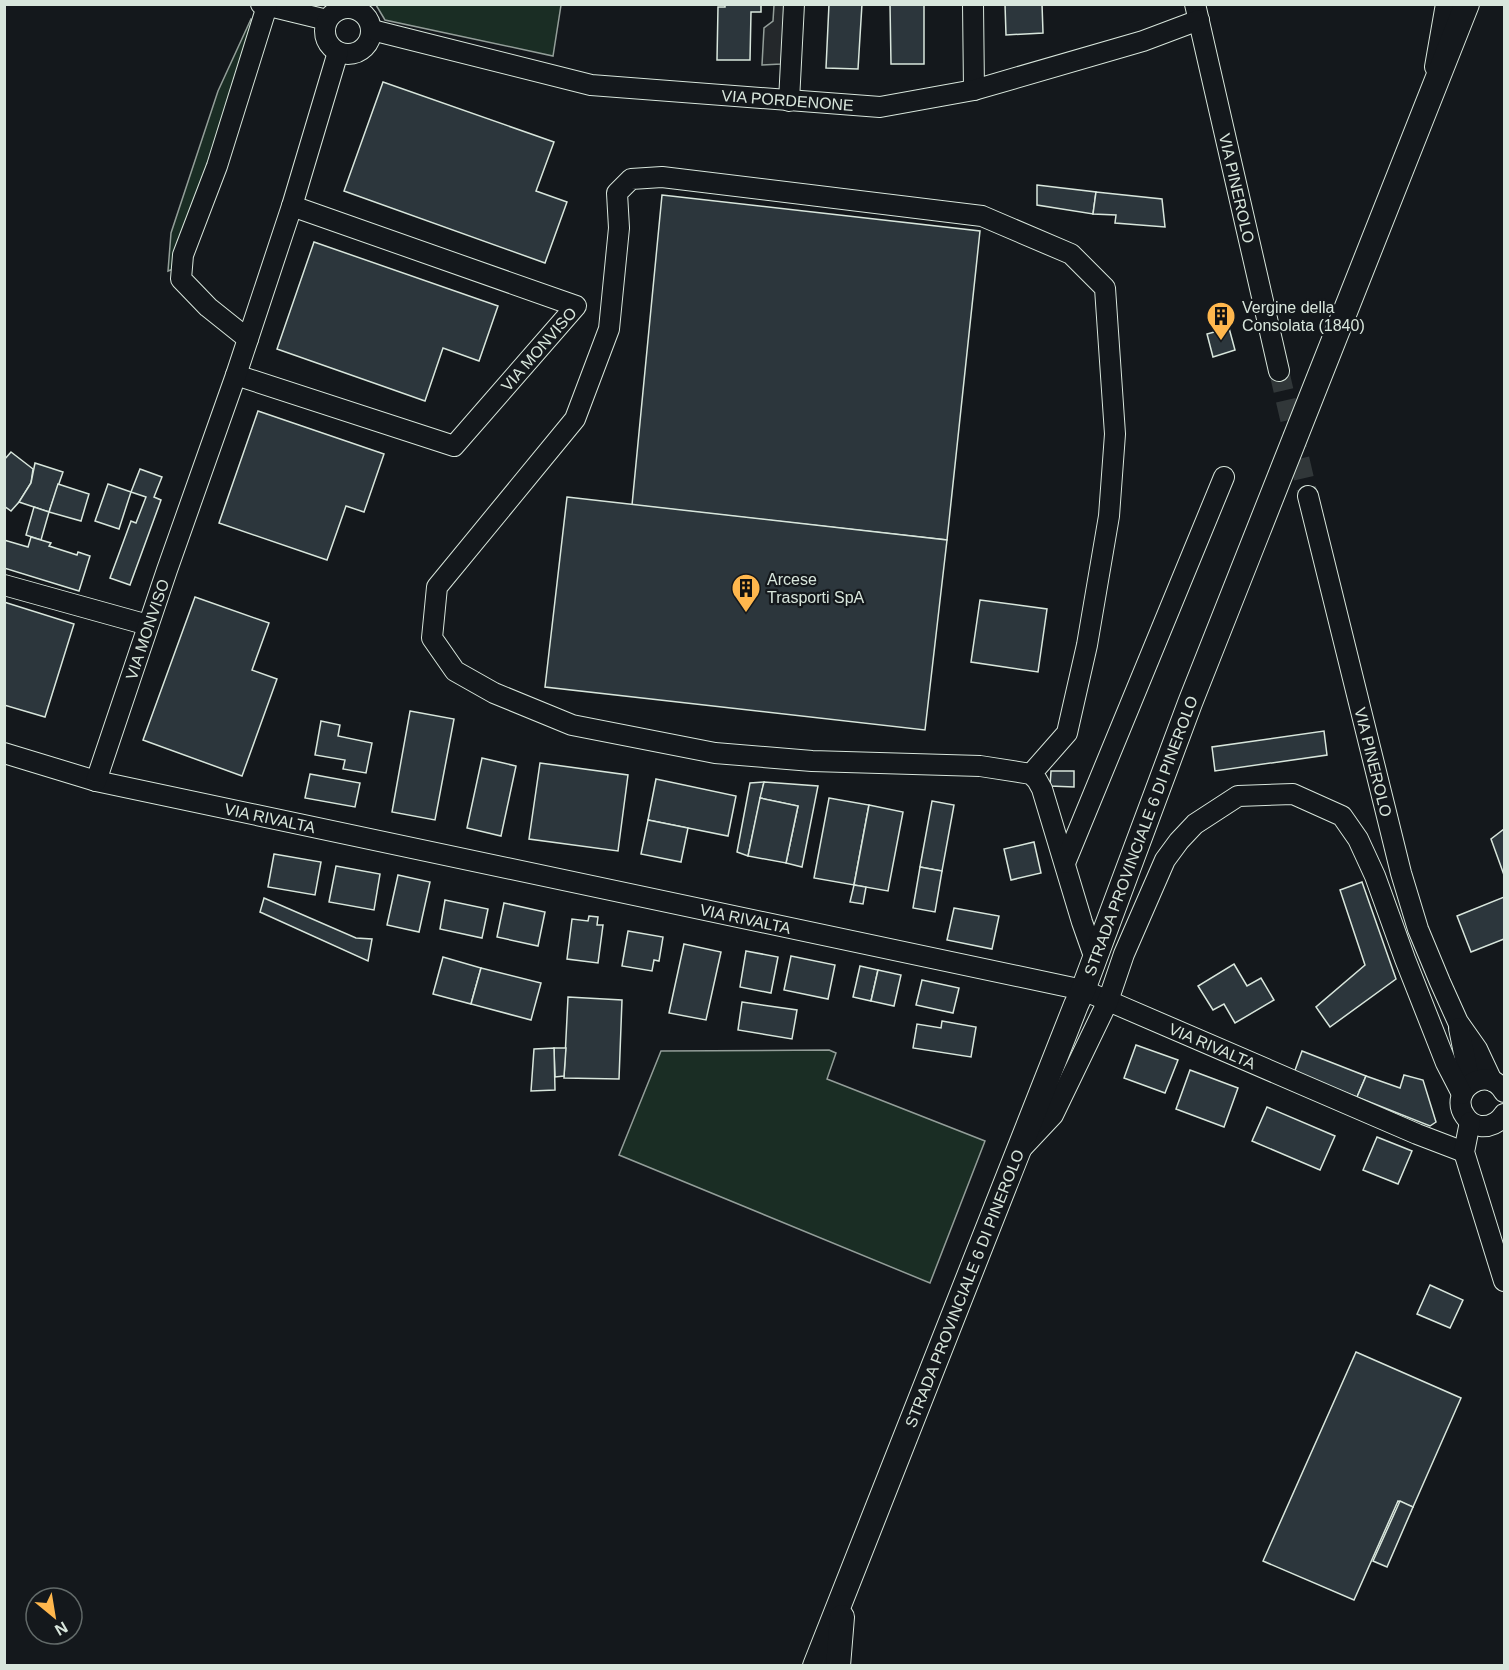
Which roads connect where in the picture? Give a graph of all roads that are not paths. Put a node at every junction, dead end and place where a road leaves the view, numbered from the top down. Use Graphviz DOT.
graph roads {
  1 [pos="794,4"];
  2 [pos="973,4"];
  3 [pos="1446,4"];
  4 [pos="1467,4"];
  5 [pos="264,5"];
  6 [pos="362,8"];
  7 [pos="1197,12"];
  8 [pos="327,20"];
  9 [pos="372,30"];
  10 [pos="338,52"];
  11 [pos="974,90"];
  12 [pos="1429,100"];
  13 [pos="789,101"];
  14 [pos="292,206"];
  15 [pos="248,339"];
  16 [pos="1279,371"];
  17 [pos="236,375"];
  18 [pos="1224,477"];
  19 [pos="1308,496"];
  20 [pos="4,585"];
  21 [pos="148,625"];
  22 [pos="4,753"];
  23 [pos="1031,774"];
  24 [pos="96,782"];
  25 [pos="1065,863"];
  26 [pos="1124,954"];
  27 [pos="1095,959"];
  28 [pos="1083,990"];
  29 [pos="1108,1001"];
  30 [pos="1458,1022"];
  31 [pos="1501,1086"];
  32 [pos="1466,1089"];
  33 [pos="1491,1123"];
  34 [pos="1016,1155"];
  35 [pos="1467,1160"];
  36 [pos="1504,1281"];
  37 [pos="844,1591"];
  38 [pos="815,1665"];
  39 [pos="838,1665"];
  1 -- 13 [label="street"];
  2 -- 11 [label="street"];
  3 -- 12 [label="street"];
  4 -- 12 [label="main road, STRADA PROVINCIALE 6 DI PINEROLO"];
  5 -- 8 [label="street"];
  5 -- 15 [label="street"];
  6 -- 8 [label="street"];
  6 -- 9 [label="street"];
  7 -- 11 [label="street, VIA PORDENONE"];
  7 -- 16 [label="street, VIA PINEROLO"];
  8 -- 10 [label="street"];
  9 -- 10 [label="street"];
  9 -- 13 [label="street, VIA PORDENONE"];
  10 -- 14 [label="street, VIA MONVISO"];
  11 -- 13 [label="street, VIA PORDENONE"];
  12 -- 27 [label="main road, STRADA PROVINCIALE 6 DI PINEROLO"];
  14 -- 15 [label="street, VIA MONVISO"];
  14 -- 17 [label="street, VIA MONVISO"];
  15 -- 17 [label="street, VIA MONVISO"];
  17 -- 21 [label="street, VIA MONVISO"];
  18 -- 25 [label="street"];
  19 -- 30 [label="street, VIA PINEROLO"];
  20 -- 21 [label="street"];
  21 -- 24 [label="street, VIA MONVISO"];
  22 -- 24 [label="street, VIA RIVALTA"];
  23 -- 23 [label="street"];
  23 -- 25 [label="street"];
  24 -- 28 [label="street, VIA RIVALTA"];
  25 -- 27 [label="street"];
  26 -- 28 [label="street"];
  26 -- 29 [label="street"];
  26 -- 32 [label="street"];
  27 -- 28 [label="main road, STRADA PROVINCIALE 6 DI PINEROLO"];
  28 -- 29 [label="street, VIA RIVALTA"];
  28 -- 34 [label="main road, STRADA PROVINCIALE 6 DI PINEROLO"];
  29 -- 34 [label="street"];
  29 -- 35 [label="street, VIA RIVALTA"];
  30 -- 31 [label="street, VIA PINEROLO"];
  30 -- 32 [label="street, VIA PINEROLO"];
  31 -- 32 [label="street"];
  32 -- 33 [label="street"];
  33 -- 35 [label="street"];
  34 -- 37 [label="main road, STRADA PROVINCIALE 6 DI PINEROLO"];
  35 -- 36 [label="street"];
  37 -- 38 [label="main road, STRADA PROVINCIALE 6 DI PINEROLO"];
  37 -- 39 [label="main road"];
}
